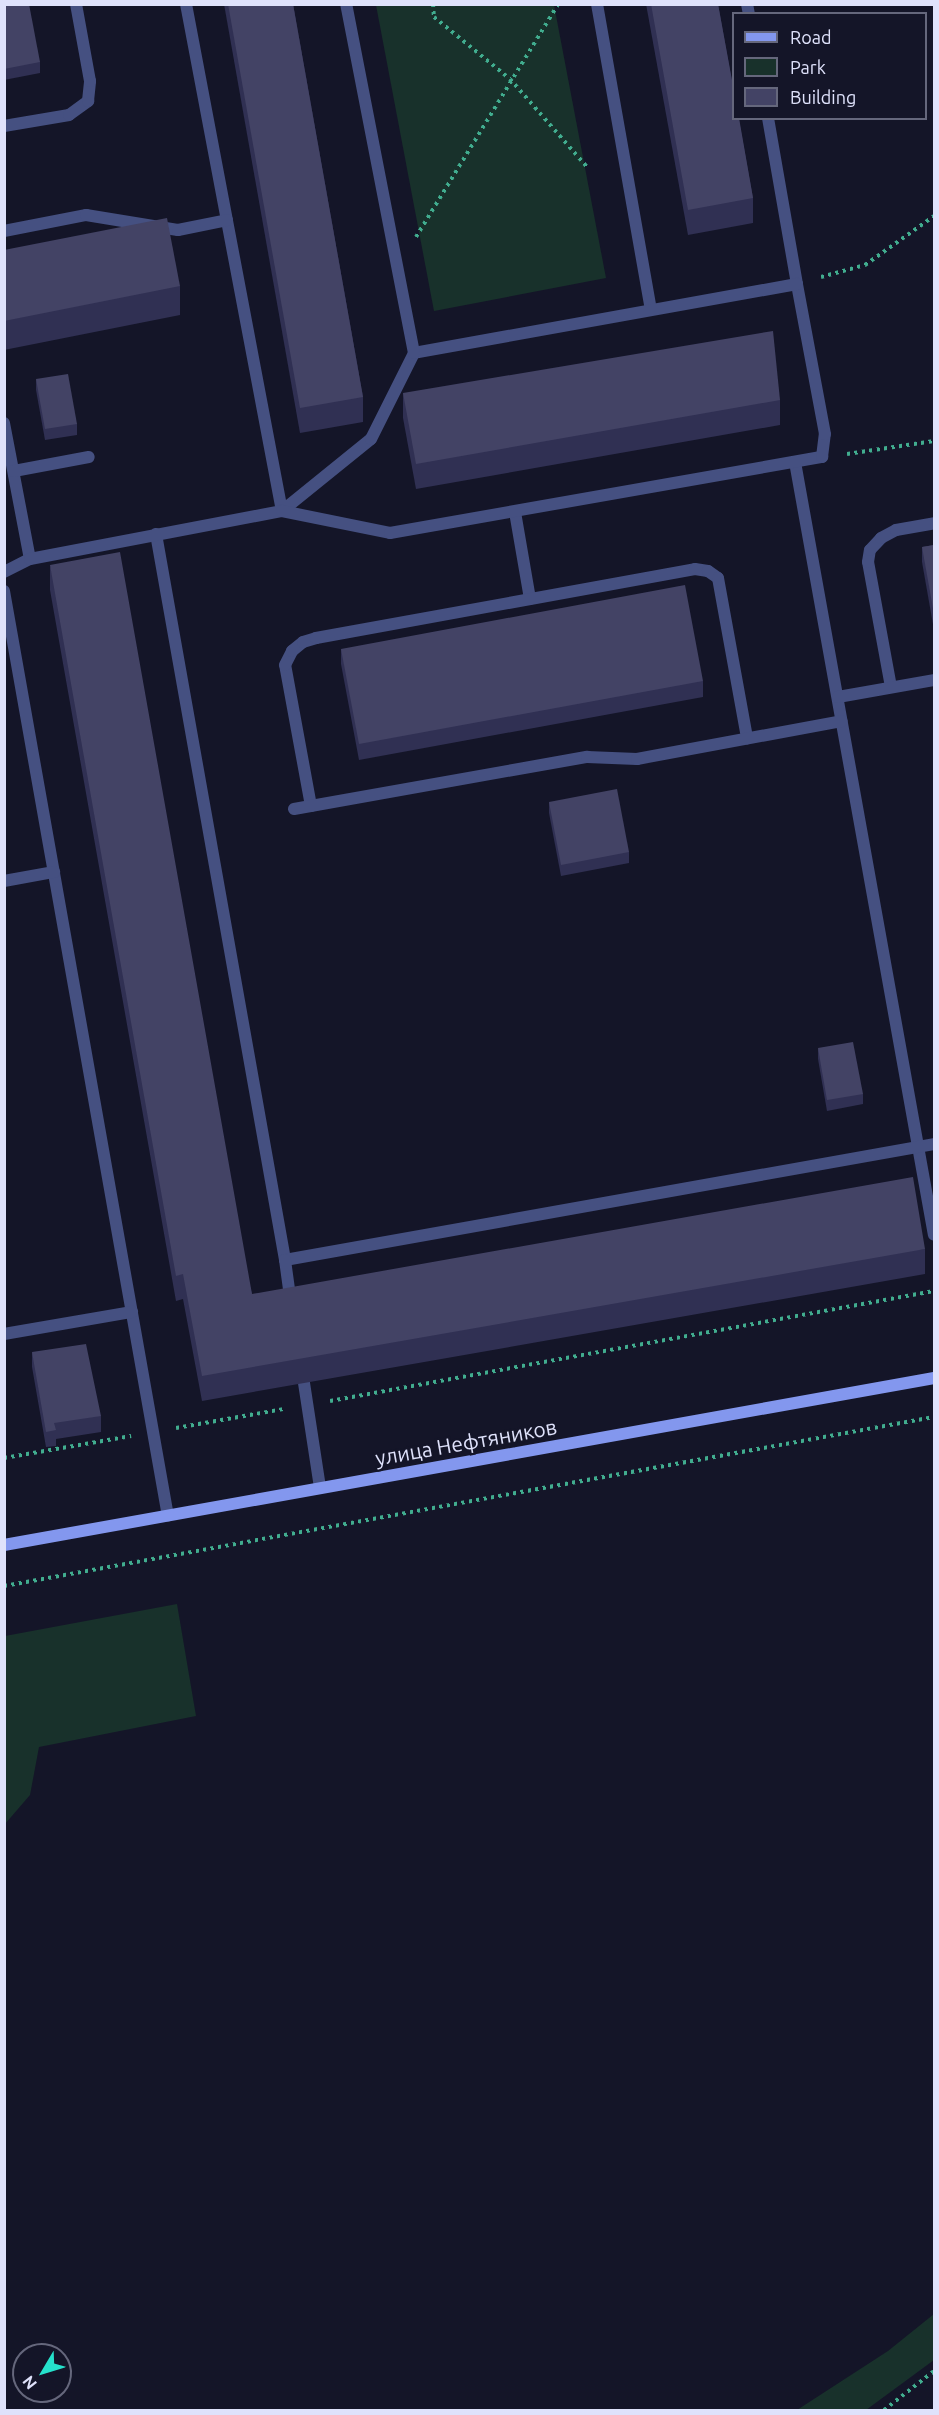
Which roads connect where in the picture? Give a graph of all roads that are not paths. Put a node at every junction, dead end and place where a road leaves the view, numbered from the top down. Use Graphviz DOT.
graph roads {
  1 [pos="76,4"];
  2 [pos="186,4"];
  3 [pos="346,4"];
  4 [pos="597,4"];
  5 [pos="768,120"];
  6 [pos="4,126"];
  7 [pos="226,220"];
  8 [pos="4,231"];
  9 [pos="797,284"];
  10 [pos="651,309"];
  11 [pos="414,353"];
  12 [pos="4,423"];
  13 [pos="89,456"];
  14 [pos="795,462"];
  15 [pos="14,471"];
  16 [pos="282,511"];
  17 [pos="514,512"];
  18 [pos="934,523"];
  19 [pos="156,534"];
  20 [pos="30,559"];
  21 [pos="4,572"];
  22 [pos="4,591"];
  23 [pos="530,599"];
  24 [pos="934,680"];
  25 [pos="891,687"];
  26 [pos="838,697"];
  27 [pos="842,721"];
  28 [pos="747,738"];
  29 [pos="311,806"];
  30 [pos="294,809"];
  31 [pos="54,872"];
  32 [pos="4,881"];
  33 [pos="934,1144"];
  34 [pos="920,1147"];
  35 [pos="934,1235"];
  36 [pos="285,1260"];
  37 [pos="132,1312"];
  38 [pos="293,1312"];
  39 [pos="4,1334"];
  40 [pos="934,1378"];
  41 [pos="304,1383"];
  42 [pos="320,1488"];
  43 [pos="168,1516"];
  44 [pos="4,1545"];
  1 -- 6 [label="lane"];
  2 -- 7 [label="lane"];
  3 -- 11 [label="lane"];
  4 -- 10 [label="lane"];
  5 -- 9 [label="lane"];
  7 -- 8 [label="lane"];
  7 -- 16 [label="lane"];
  9 -- 10 [label="lane"];
  9 -- 14 [label="lane"];
  10 -- 11 [label="lane"];
  11 -- 16 [label="lane"];
  12 -- 15 [label="lane"];
  13 -- 15 [label="lane"];
  14 -- 17 [label="lane"];
  14 -- 26 [label="lane"];
  15 -- 20 [label="lane"];
  16 -- 17 [label="lane"];
  16 -- 19 [label="lane"];
  17 -- 23 [label="lane"];
  18 -- 25 [label="lane"];
  19 -- 20 [label="lane"];
  19 -- 36 [label="lane"];
  20 -- 21 [label="lane"];
  22 -- 31 [label="lane"];
  23 -- 28 [label="lane"];
  23 -- 29 [label="lane"];
  24 -- 25 [label="lane"];
  25 -- 26 [label="lane"];
  26 -- 27 [label="lane"];
  27 -- 28 [label="lane"];
  27 -- 34 [label="lane"];
  28 -- 29 [label="lane"];
  29 -- 30 [label="lane"];
  31 -- 32 [label="lane"];
  31 -- 37 [label="lane"];
  33 -- 34 [label="lane"];
  34 -- 35 [label="lane"];
  34 -- 36 [label="lane"];
  36 -- 38 [label="lane"];
  37 -- 39 [label="lane"];
  37 -- 43 [label="lane"];
  40 -- 42 [label="main road, улица Нефтяников"];
  41 -- 42 [label="lane"];
  42 -- 43 [label="main road, улица Нефтяников"];
  43 -- 44 [label="main road, улица Нефтяников"];
}
